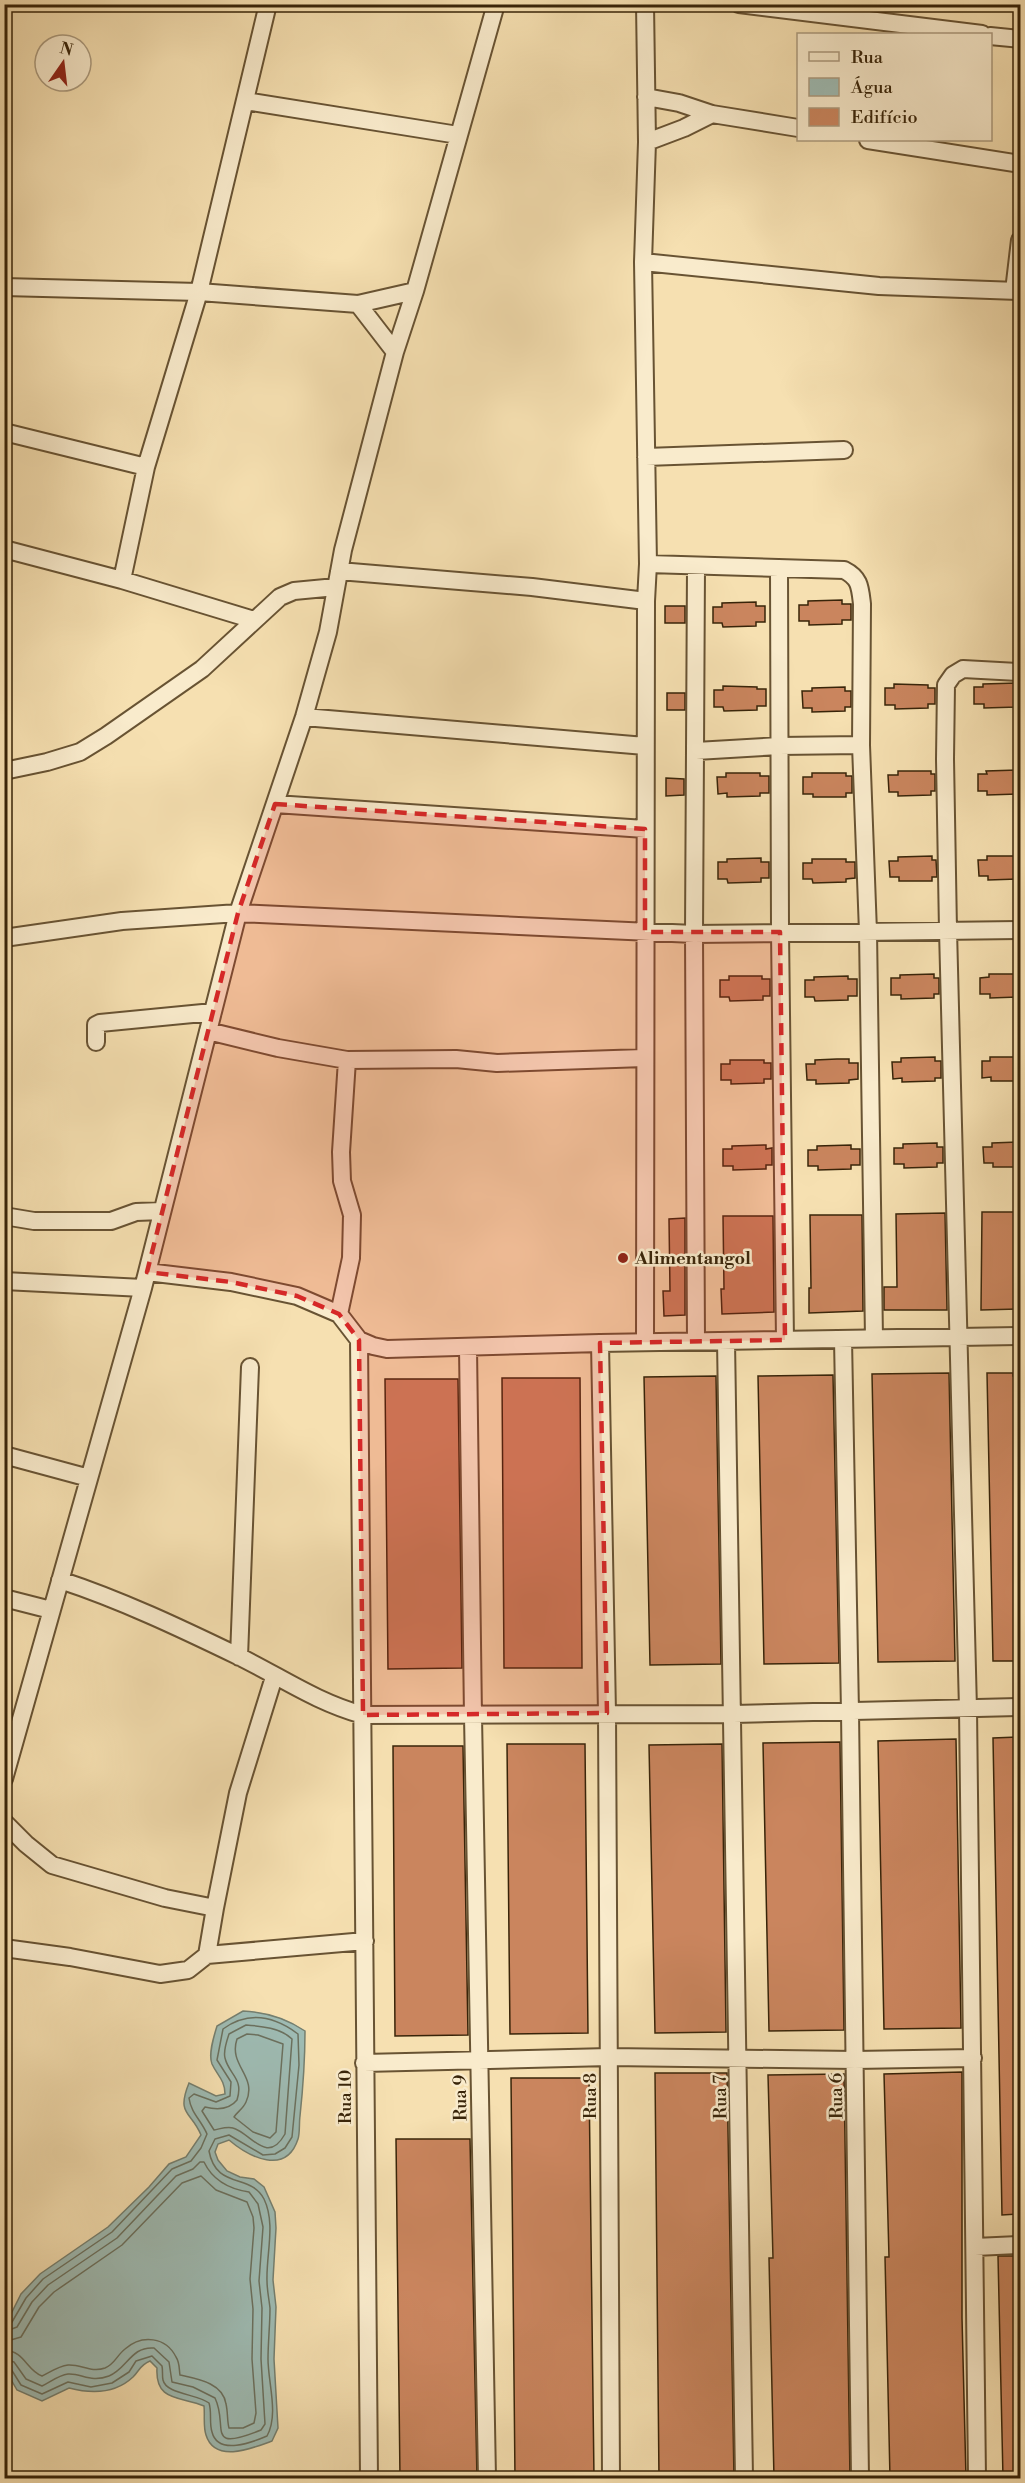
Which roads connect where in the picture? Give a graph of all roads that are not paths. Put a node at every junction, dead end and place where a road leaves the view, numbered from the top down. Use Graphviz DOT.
graph roads {
  1 [pos="268,4"];
  2 [pos="496,4"];
  3 [pos="645,4"];
  4 [pos="739,4"];
  5 [pos="974,33"];
  6 [pos="992,36"];
  7 [pos="1020,39"];
  8 [pos="646,97"];
  9 [pos="246,100"];
  10 [pos="712,114"];
  11 [pos="797,128"];
  12 [pos="458,135"];
  13 [pos="874,141"];
  14 [pos="647,142"];
  15 [pos="1020,164"];
  16 [pos="1020,240"];
  17 [pos="643,262"];
  18 [pos="4,286"];
  19 [pos="415,291"];
  20 [pos="1017,291"];
  21 [pos="199,292"];
  22 [pos="358,304"];
  23 [pos="395,352"];
  24 [pos="4,432"];
  25 [pos="844,450"];
  26 [pos="646,457"];
  27 [pos="146,467"];
  28 [pos="4,549"];
  29 [pos="648,564"];
  30 [pos="696,567"];
  31 [pos="779,568"];
  32 [pos="338,579"];
  33 [pos="122,580"];
  34 [pos="646,601"];
  35 [pos="254,620"];
  36 [pos="1020,672"];
  37 [pos="304,717"];
  38 [pos="861,745"];
  39 [pos="645,746"];
  40 [pos="779,746"];
  41 [pos="696,751"];
  42 [pos="4,771"];
  43 [pos="275,804"];
  44 [pos="645,829"];
  45 [pos="238,913"];
  46 [pos="948,930"];
  47 [pos="1020,930"];
  48 [pos="645,932"];
  49 [pos="780,932"];
  50 [pos="868,932"];
  51 [pos="694,934"];
  52 [pos="4,938"];
  53 [pos="213,1012"];
  54 [pos="208,1031"];
  55 [pos="96,1042"];
  56 [pos="644,1058"];
  57 [pos="347,1060"];
  58 [pos="162,1211"];
  59 [pos="4,1216"];
  60 [pos="145,1280"];
  61 [pos="4,1281"];
  62 [pos="339,1314"];
  63 [pos="959,1336"];
  64 [pos="1020,1336"];
  65 [pos="874,1338"];
  66 [pos="843,1339"];
  67 [pos="359,1340"];
  68 [pos="785,1340"];
  69 [pos="696,1341"];
  70 [pos="726,1341"];
  71 [pos="645,1342"];
  72 [pos="600,1343"];
  73 [pos="468,1348"];
  74 [pos="250,1367"];
  75 [pos="4,1455"];
  76 [pos="88,1478"];
  77 [pos="60,1580"];
  78 [pos="4,1598"];
  79 [pos="51,1610"];
  80 [pos="239,1657"];
  81 [pos="274,1677"];
  82 [pos="1020,1707"];
  83 [pos="968,1709"];
  84 [pos="850,1712"];
  85 [pos="608,1713"];
  86 [pos="734,1714"];
  87 [pos="363,1715"];
  88 [pos="473,1716"];
  89 [pos="4,1779"];
  90 [pos="4,1822"];
  91 [pos="215,1908"];
  92 [pos="364,1941"];
  93 [pos="4,1948"];
  94 [pos="207,1955"];
  95 [pos="609,2057"];
  96 [pos="973,2058"];
  97 [pos="479,2059"];
  98 [pos="739,2060"];
  99 [pos="855,2060"];
  100 [pos="364,2063"];
  101 [pos="1020,2245"];
  102 [pos="975,2247"];
  103 [pos="369,2478"];
  104 [pos="487,2478"];
  105 [pos="611,2478"];
  106 [pos="744,2478"];
  107 [pos="860,2478"];
  108 [pos="977,2478"];
  1 -- 9 [label="street"];
  2 -- 12 [label="street"];
  3 -- 8 [label="street"];
  4 -- 5 [label="street"];
  6 -- 7 [label="street"];
  8 -- 10 [label="street"];
  8 -- 14 [label="street"];
  9 -- 12 [label="street"];
  9 -- 21 [label="street"];
  10 -- 11 [label="street"];
  10 -- 14 [label="street"];
  12 -- 19 [label="street"];
  13 -- 15 [label="street"];
  14 -- 17 [label="street"];
  16 -- 20 [label="street"];
  17 -- 20 [label="street"];
  17 -- 26 [label="street"];
  18 -- 21 [label="street"];
  19 -- 22 [label="street"];
  19 -- 23 [label="street"];
  21 -- 22 [label="street"];
  21 -- 27 [label="street"];
  22 -- 23 [label="street"];
  23 -- 32 [label="street"];
  24 -- 27 [label="street"];
  25 -- 26 [label="street"];
  26 -- 29 [label="street"];
  27 -- 33 [label="street"];
  28 -- 33 [label="street"];
  29 -- 30 [label="street"];
  29 -- 34 [label="street"];
  30 -- 31 [label="street"];
  30 -- 41 [label="street"];
  31 -- 38 [label="street"];
  31 -- 40 [label="street"];
  32 -- 34 [label="street"];
  32 -- 35 [label="street"];
  32 -- 37 [label="street"];
  33 -- 35 [label="street"];
  34 -- 39 [label="street"];
  35 -- 42 [label="street"];
  36 -- 46 [label="street"];
  37 -- 39 [label="street"];
  37 -- 43 [label="street"];
  38 -- 40 [label="street"];
  38 -- 50 [label="street"];
  39 -- 44 [label="street"];
  40 -- 41 [label="street"];
  40 -- 49 [label="street"];
  41 -- 51 [label="street"];
  43 -- 44 [label="street"];
  43 -- 45 [label="street"];
  44 -- 48 [label="street"];
  45 -- 48 [label="street"];
  45 -- 52 [label="street"];
  45 -- 53 [label="street"];
  46 -- 47 [label="street"];
  46 -- 50 [label="street"];
  46 -- 63 [label="street"];
  48 -- 51 [label="street"];
  48 -- 56 [label="street"];
  49 -- 50 [label="street"];
  49 -- 51 [label="street"];
  49 -- 68 [label="street"];
  50 -- 65 [label="street"];
  51 -- 69 [label="street"];
  53 -- 54 [label="street"];
  53 -- 55 [label="street"];
  54 -- 57 [label="street"];
  54 -- 58 [label="street"];
  56 -- 57 [label="street"];
  56 -- 71 [label="street"];
  57 -- 62 [label="street"];
  58 -- 59 [label="street"];
  58 -- 60 [label="street"];
  60 -- 61 [label="street"];
  60 -- 62 [label="street"];
  60 -- 76 [label="street"];
  62 -- 67 [label="street"];
  63 -- 64 [label="street"];
  63 -- 65 [label="street"];
  63 -- 83 [label="street"];
  65 -- 66 [label="street"];
  66 -- 68 [label="street"];
  66 -- 84 [label="street, Rua 6"];
  67 -- 73 [label="street"];
  67 -- 87 [label="street, Rua 10"];
  68 -- 70 [label="street"];
  69 -- 70 [label="street"];
  69 -- 71 [label="street"];
  70 -- 86 [label="street, Rua 7"];
  71 -- 72 [label="street"];
  72 -- 73 [label="street"];
  72 -- 85 [label="street, Rua 8"];
  73 -- 88 [label="street, Rua 9"];
  74 -- 80 [label="street"];
  75 -- 76 [label="street"];
  76 -- 77 [label="street"];
  77 -- 79 [label="street"];
  77 -- 80 [label="street"];
  78 -- 79 [label="street"];
  79 -- 89 [label="street"];
  80 -- 81 [label="street"];
  81 -- 87 [label="street"];
  81 -- 91 [label="street"];
  82 -- 83 [label="street"];
  83 -- 84 [label="street"];
  83 -- 96 [label="street"];
  84 -- 86 [label="street"];
  84 -- 99 [label="street, Rua 6"];
  85 -- 86 [label="street"];
  85 -- 88 [label="street"];
  85 -- 95 [label="street, Rua 8"];
  86 -- 98 [label="street, Rua 7"];
  87 -- 88 [label="street"];
  87 -- 92 [label="street, Rua 10"];
  88 -- 97 [label="street, Rua 9"];
  90 -- 91 [label="street"];
  91 -- 94 [label="street"];
  92 -- 94 [label="street"];
  92 -- 100 [label="street, Rua 10"];
  93 -- 94 [label="street"];
  95 -- 97 [label="street"];
  95 -- 98 [label="street"];
  95 -- 105 [label="street, Rua 8"];
  96 -- 99 [label="street"];
  96 -- 102 [label="street"];
  97 -- 100 [label="street"];
  97 -- 104 [label="street, Rua 9"];
  98 -- 99 [label="street"];
  98 -- 106 [label="street, Rua 7"];
  99 -- 107 [label="street, Rua 6"];
  100 -- 103 [label="street, Rua 10"];
  101 -- 102 [label="street"];
  102 -- 108 [label="street"];
}
